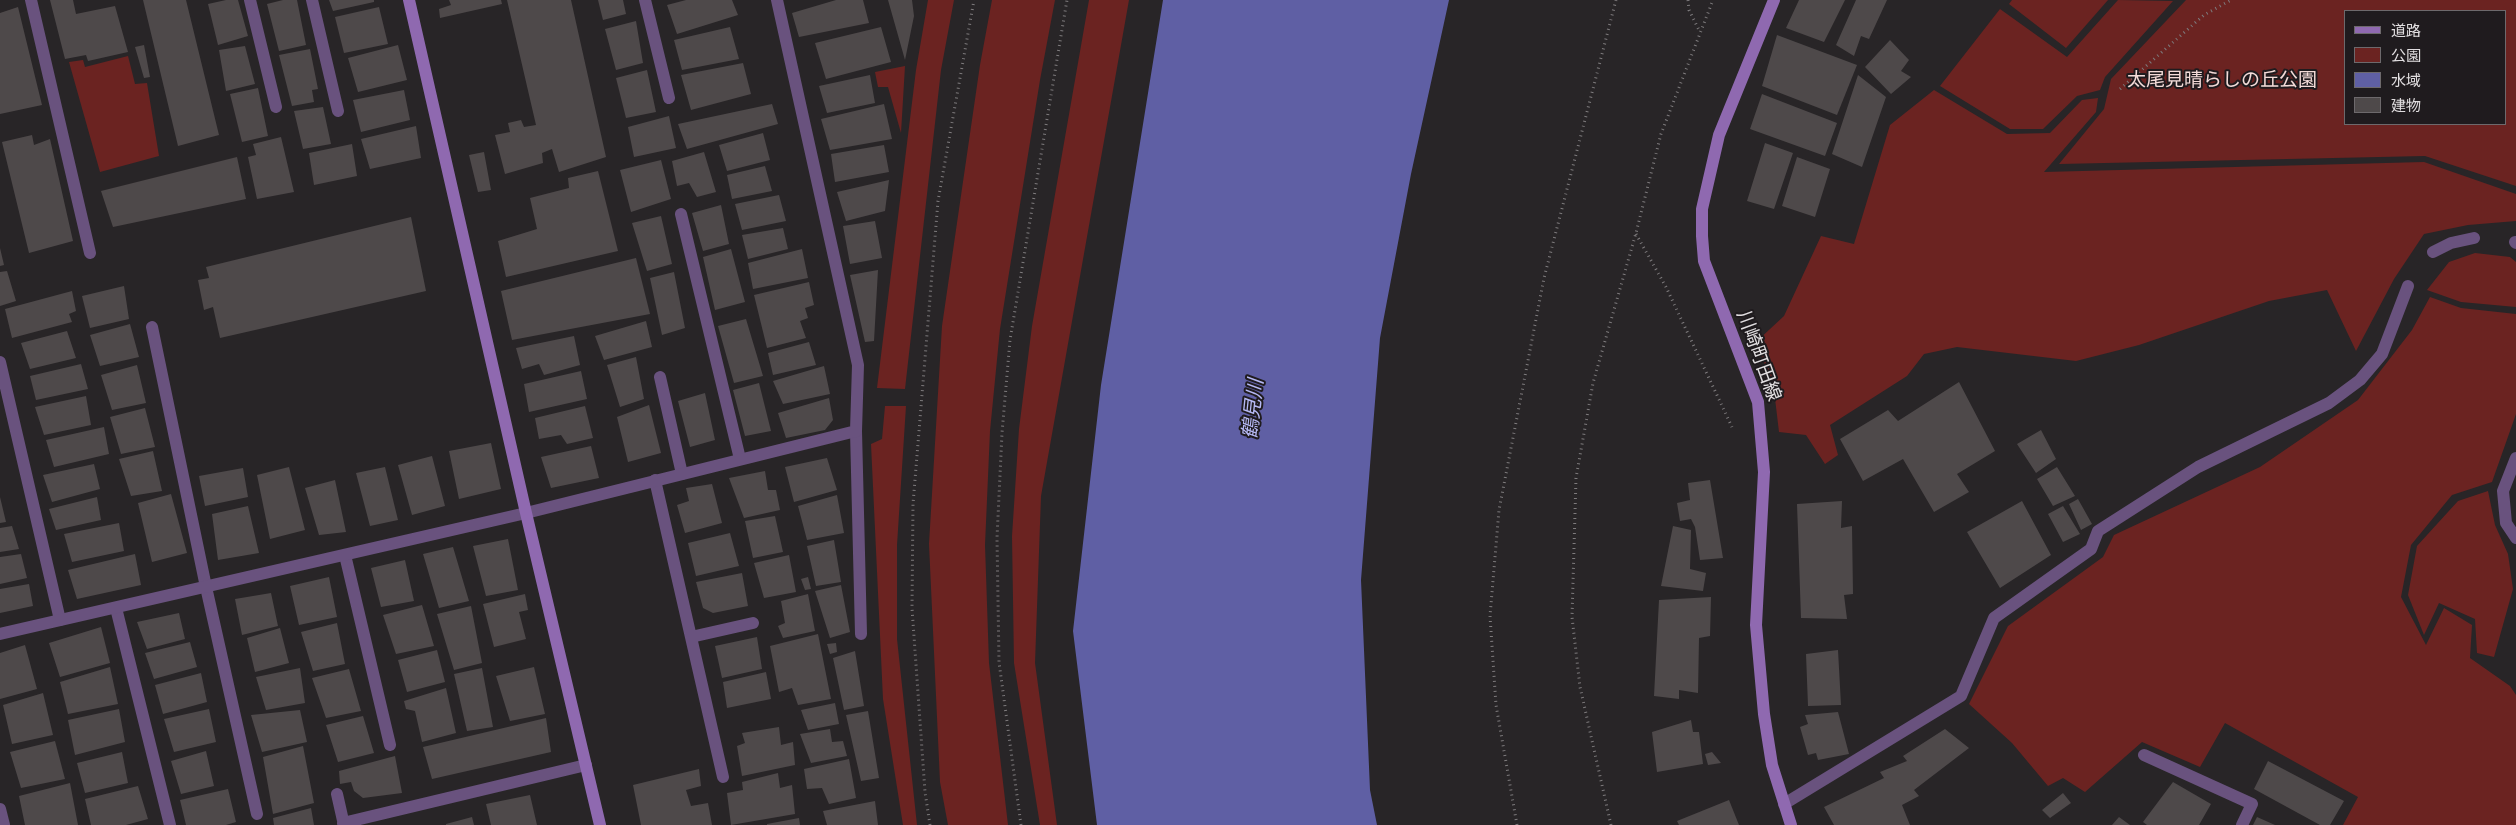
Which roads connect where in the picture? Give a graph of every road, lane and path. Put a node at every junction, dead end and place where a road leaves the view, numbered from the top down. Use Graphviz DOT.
graph roads {
  1 [pos="31,0"];
  2 [pos="250,0"];
  3 [pos="312,0"];
  4 [pos="409,0"];
  5 [pos="645,0"];
  6 [pos="777,0"];
  7 [pos="974,0"];
  8 [pos="1067,0"];
  9 [pos="1616,0"];
  10 [pos="1688,0"];
  11 [pos="1714,0"];
  12 [pos="1774,0"];
  13 [pos="2231,0"];
  14 [pos="1700,32"];
  15 [pos="2120,89"];
  16 [pos="669,98"];
  17 [pos="276,107"];
  18 [pos="338,111"];
  19 [pos="681,214"];
  20 [pos="1636,233"];
  21 [pos="2474,238"];
  22 [pos="2433,252"];
  23 [pos="90,253"];
  24 [pos="2408,286"];
  25 [pos="152,327"];
  26 [pos="0,362"];
  27 [pos="660,377"];
  28 [pos="856,431"];
  29 [pos="1736,436"];
  30 [pos="2516,458"];
  31 [pos="740,459"];
  32 [pos="682,474"];
  33 [pos="655,480"];
  34 [pos="526,513"];
  35 [pos="2516,538"];
  36 [pos="345,555"];
  37 [pos="206,587"];
  38 [pos="116,608"];
  39 [pos="60,620"];
  40 [pos="753,623"];
  41 [pos="0,634"];
  42 [pos="861,634"];
  43 [pos="691,637"];
  44 [pos="390,744"];
  45 [pos="2144,755"];
  46 [pos="586,764"];
  47 [pos="723,777"];
  48 [pos="337,794"];
  49 [pos="1784,804"];
  50 [pos="0,809"];
  51 [pos="257,814"];
  52 [pos="344,824"];
  53 [pos="4,825"];
  54 [pos="170,825"];
  55 [pos="600,825"];
  56 [pos="930,825"];
  57 [pos="1021,825"];
  58 [pos="1517,825"];
  59 [pos="1612,825"];
  60 [pos="1792,825"];
  61 [pos="2242,825"];
  1 -- 23 [label="street"];
  2 -- 17 [label="street"];
  3 -- 18 [label="street"];
  4 -- 34 [label="street"];
  5 -- 16 [label="street"];
  6 -- 28 [label="street"];
  7 -- 56 [label="path"];
  8 -- 57 [label="path"];
  9 -- 58 [label="path"];
  10 -- 14 [label="path"];
  11 -- 14 [label="path"];
  12 -- 49 [label="street, 川崎町田線"];
  13 -- 15 [label="path"];
  14 -- 20 [label="path"];
  19 -- 31 [label="street"];
  20 -- 29 [label="path"];
  20 -- 59 [label="path"];
  21 -- 22 [label="street"];
  24 -- 49 [label="street"];
  25 -- 37 [label="street"];
  26 -- 39 [label="street"];
  27 -- 32 [label="street"];
  28 -- 31 [label="street"];
  28 -- 42 [label="street"];
  30 -- 35 [label="street"];
  31 -- 32 [label="street"];
  32 -- 33 [label="street"];
  33 -- 34 [label="street"];
  33 -- 43 [label="street"];
  34 -- 36 [label="street"];
  34 -- 46 [label="street"];
  36 -- 37 [label="street"];
  36 -- 44 [label="street"];
  37 -- 38 [label="street"];
  37 -- 51 [label="street"];
  38 -- 39 [label="street"];
  38 -- 54 [label="street"];
  39 -- 41 [label="street"];
  40 -- 43 [label="street"];
  43 -- 47 [label="street"];
  45 -- 61 [label="street"];
  46 -- 52 [label="street"];
  46 -- 55 [label="street"];
  48 -- 52 [label="street"];
  49 -- 60 [label="street, 川崎町田線"];
  50 -- 53 [label="street"];
}
